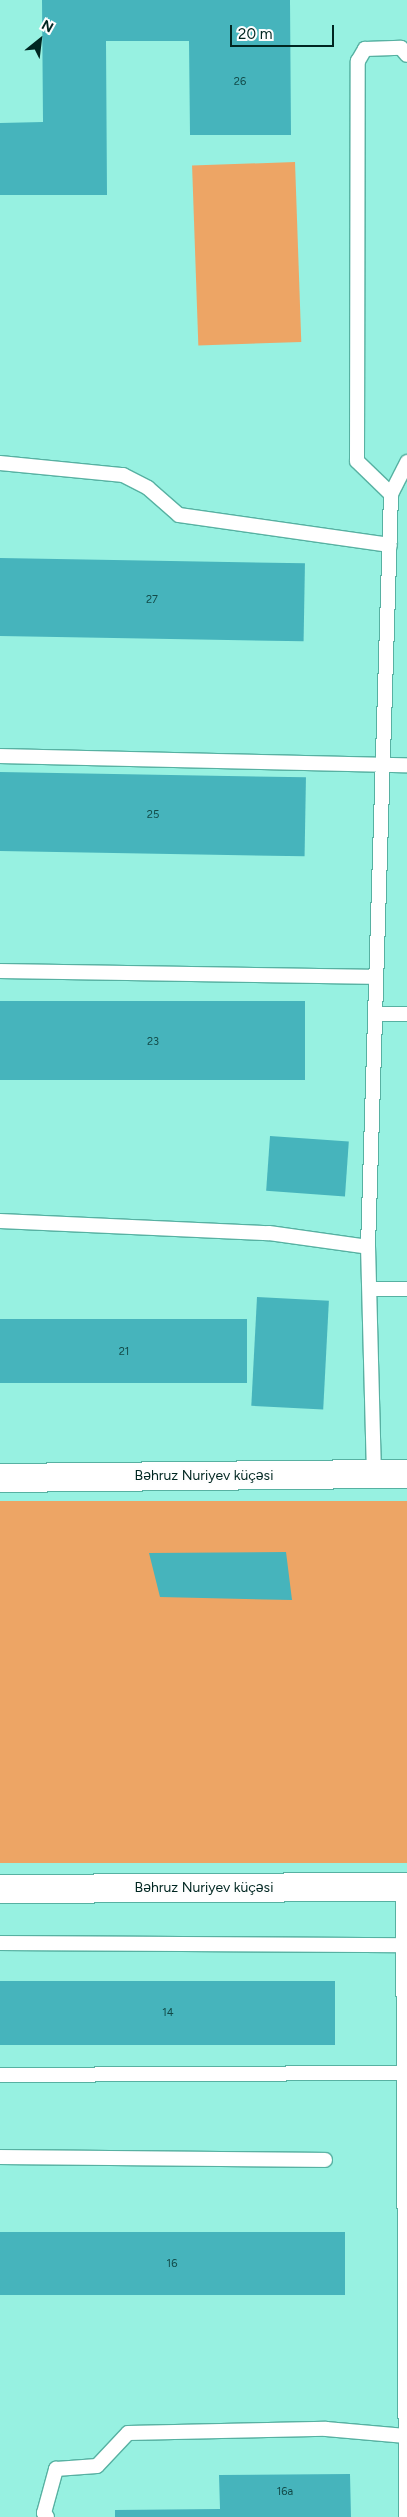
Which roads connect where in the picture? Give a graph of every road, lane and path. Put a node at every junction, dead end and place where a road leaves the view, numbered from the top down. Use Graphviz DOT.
graph roads {
  1 [pos="407,55"];
  2 [pos="407,462"];
  3 [pos="0,463"];
  4 [pos="391,494"];
  5 [pos="390,545"];
  6 [pos="0,756"];
  7 [pos="383,764"];
  8 [pos="407,765"];
  9 [pos="0,971"];
  10 [pos="376,977"];
  11 [pos="376,1014"];
  12 [pos="407,1014"];
  13 [pos="0,1222"];
  14 [pos="368,1247"];
  15 [pos="407,1288"];
  16 [pos="370,1289"];
  17 [pos="407,1474"];
  18 [pos="374,1475"];
  19 [pos="0,1478"];
  20 [pos="405,1887"];
  21 [pos="0,1889"];
  22 [pos="0,1943"];
  23 [pos="403,1945"];
  24 [pos="405,2073"];
  25 [pos="0,2075"];
  26 [pos="0,2157"];
  27 [pos="325,2160"];
  28 [pos="406,2174"];
  29 [pos="407,2283"];
  30 [pos="406,2436"];
  31 [pos="46,2517"];
  32 [pos="406,2517"];
  1 -- 4 [label="lane"];
  2 -- 4 [label="lane"];
  3 -- 5 [label="lane"];
  4 -- 5 [label="lane"];
  5 -- 7 [label="lane"];
  6 -- 7 [label="lane"];
  7 -- 8 [label="lane"];
  7 -- 10 [label="lane"];
  9 -- 10 [label="lane"];
  10 -- 11 [label="lane"];
  11 -- 12 [label="lane"];
  11 -- 14 [label="lane"];
  13 -- 14 [label="lane"];
  14 -- 16 [label="lane"];
  15 -- 16 [label="lane"];
  16 -- 18 [label="lane"];
  17 -- 18 [label="street, Bəhruz Nuriyev küçəsi"];
  18 -- 19 [label="street, Bəhruz Nuriyev küçəsi"];
  20 -- 21 [label="street, Bəhruz Nuriyev küçəsi"];
  20 -- 23 [label="lane"];
  22 -- 23 [label="lane"];
  23 -- 24 [label="lane"];
  24 -- 25 [label="lane"];
  24 -- 28 [label="lane"];
  26 -- 27 [label="lane"];
  28 -- 29 [label="lane"];
  29 -- 30 [label="lane"];
  30 -- 31 [label="lane"];
  30 -- 32 [label="lane"];
}
